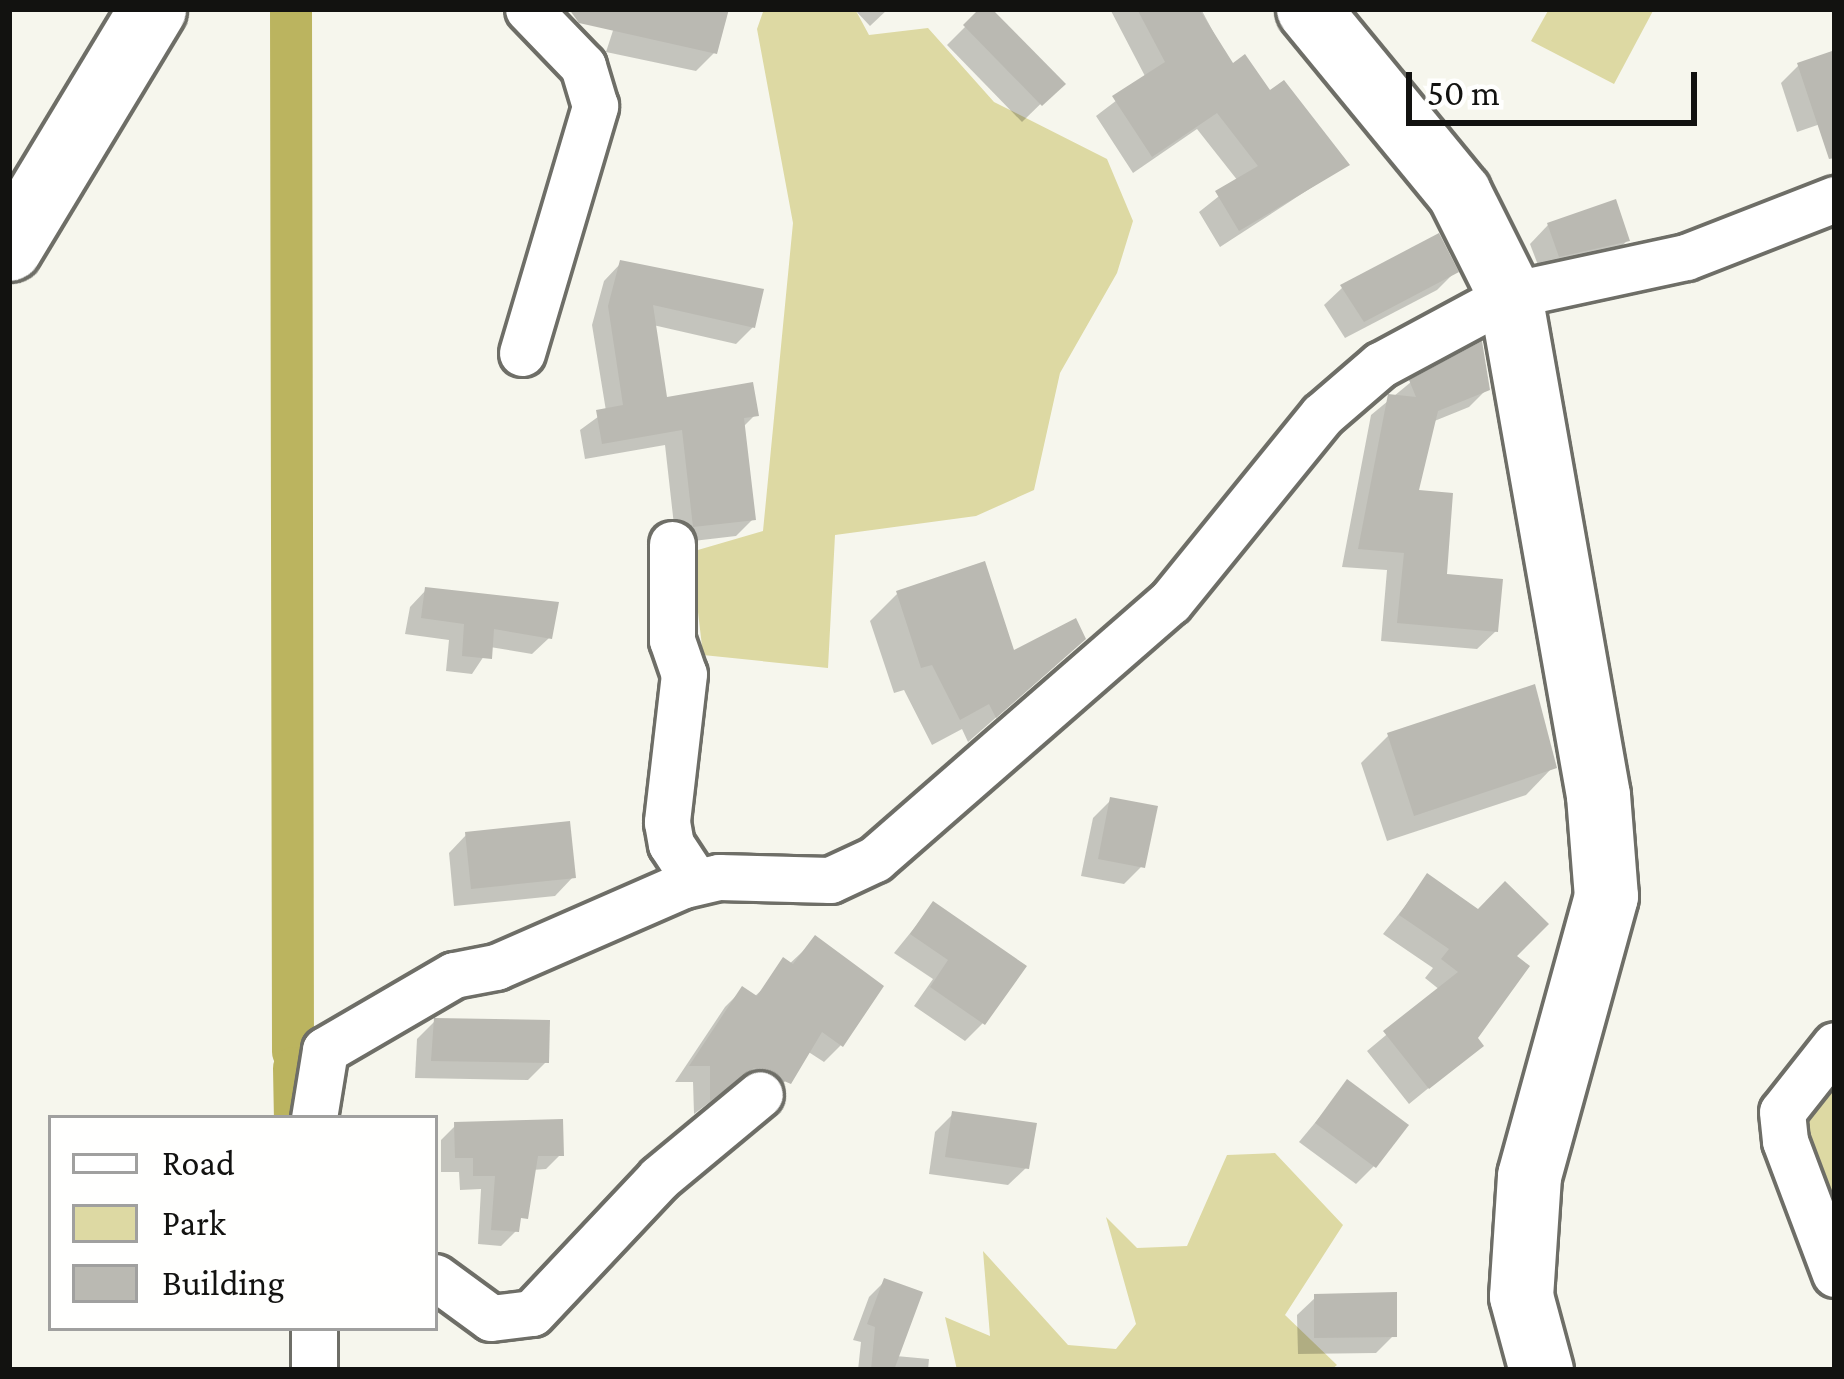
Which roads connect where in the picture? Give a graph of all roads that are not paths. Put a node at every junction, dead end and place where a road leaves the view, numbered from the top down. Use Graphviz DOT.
graph roads {
  1 [pos="153,9"];
  2 [pos="528,9"];
  3 [pos="1308,9"];
  4 [pos="1835,199"];
  5 [pos="9,248"];
  6 [pos="1510,295"];
  7 [pos="522,353"];
  8 [pos="672,544"];
  9 [pos="696,882"];
  10 [pos="1835,1045"];
  11 [pos="760,1094"];
  12 [pos="314,1115"];
  13 [pos="1835,1274"];
  14 [pos="438,1279"];
  15 [pos="314,1331"];
  16 [pos="314,1370"];
  17 [pos="1541,1370"];
  1 -- 5 [label="main road"];
  2 -- 7 [label="street"];
  3 -- 6 [label="street"];
  4 -- 6 [label="street"];
  6 -- 9 [label="street"];
  6 -- 17 [label="street"];
  8 -- 9 [label="street"];
  9 -- 12 [label="street"];
  10 -- 13 [label="street"];
  11 -- 14 [label="street"];
  15 -- 16 [label="street"];
}
